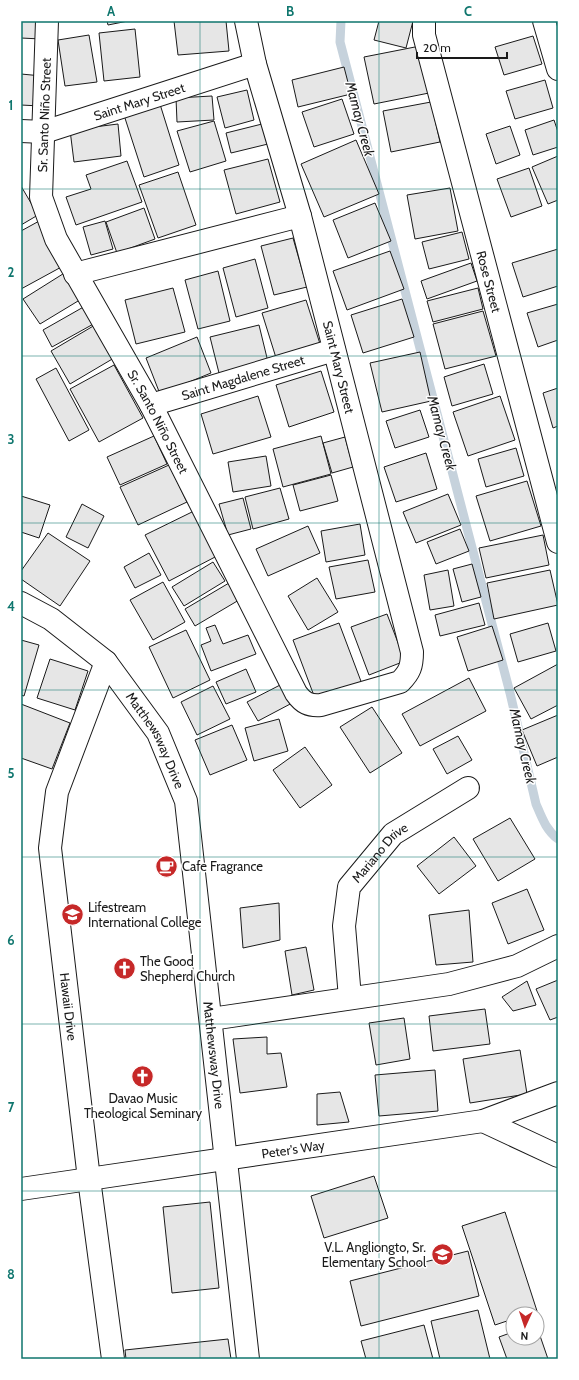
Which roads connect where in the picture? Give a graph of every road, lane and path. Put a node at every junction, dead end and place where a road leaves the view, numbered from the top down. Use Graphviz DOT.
graph roads {
  1 [pos="47,21"];
  2 [pos="246,21"];
  3 [pos="424,21"];
  4 [pos="544,21"];
  5 [pos="255,64"];
  6 [pos="558,69"];
  7 [pos="21,131"];
  8 [pos="44,132"];
  9 [pos="300,216"];
  10 [pos="75,274"];
  11 [pos="334,350"];
  12 [pos="151,405"];
  13 [pos="558,542"];
  14 [pos="21,603"];
  15 [pos="106,662"];
  16 [pos="409,672"];
  17 [pos="468,788"];
  18 [pos="558,946"];
  19 [pos="350,998"];
  20 [pos="211,1019"];
  21 [pos="558,1093"];
  22 [pos="483,1121"];
  23 [pos="558,1156"];
  24 [pos="227,1158"];
  25 [pos="89,1179"];
  26 [pos="21,1189"];
  27 [pos="113,1359"];
  28 [pos="248,1359"];
  1 -- 8 [label="street, Sr. Santo Niño Street"];
  2 -- 5 [label="street, Saint Mary Street"];
  3 -- 13 [label="street, Rose Street"];
  4 -- 6 [label="street"];
  5 -- 8 [label="street, Saint Mary Street"];
  5 -- 9 [label="street, Saint Mary Street"];
  7 -- 8 [label="street, Saint Mary Street"];
  8 -- 10 [label="street, Sr. Santo Niño Street"];
  9 -- 10 [label="street"];
  9 -- 11 [label="street, Saint Mary Street"];
  10 -- 12 [label="street, Sr. Santo Niño Street"];
  11 -- 12 [label="street, Saint Magdalene Street"];
  11 -- 16 [label="street, Saint Mary Street"];
  12 -- 16 [label="street, Sr. Santo Niño Street"];
  14 -- 15 [label="street, Matthewsway Drive"];
  15 -- 20 [label="street, Matthewsway Drive"];
  15 -- 25 [label="street, Hawaii Drive"];
  17 -- 19 [label="street, Mariano Drive"];
  18 -- 19 [label="street"];
  19 -- 20 [label="street"];
  20 -- 24 [label="street, Matthewsway Drive"];
  21 -- 22 [label="street, Peter's Way"];
  22 -- 23 [label="street"];
  22 -- 24 [label="street, Peter's Way"];
  24 -- 25 [label="street, Peter's Way"];
  24 -- 28 [label="street, Matthewsway Drive"];
  25 -- 26 [label="street, Peter's Way"];
  25 -- 27 [label="street, Hawaii Drive"];
}
